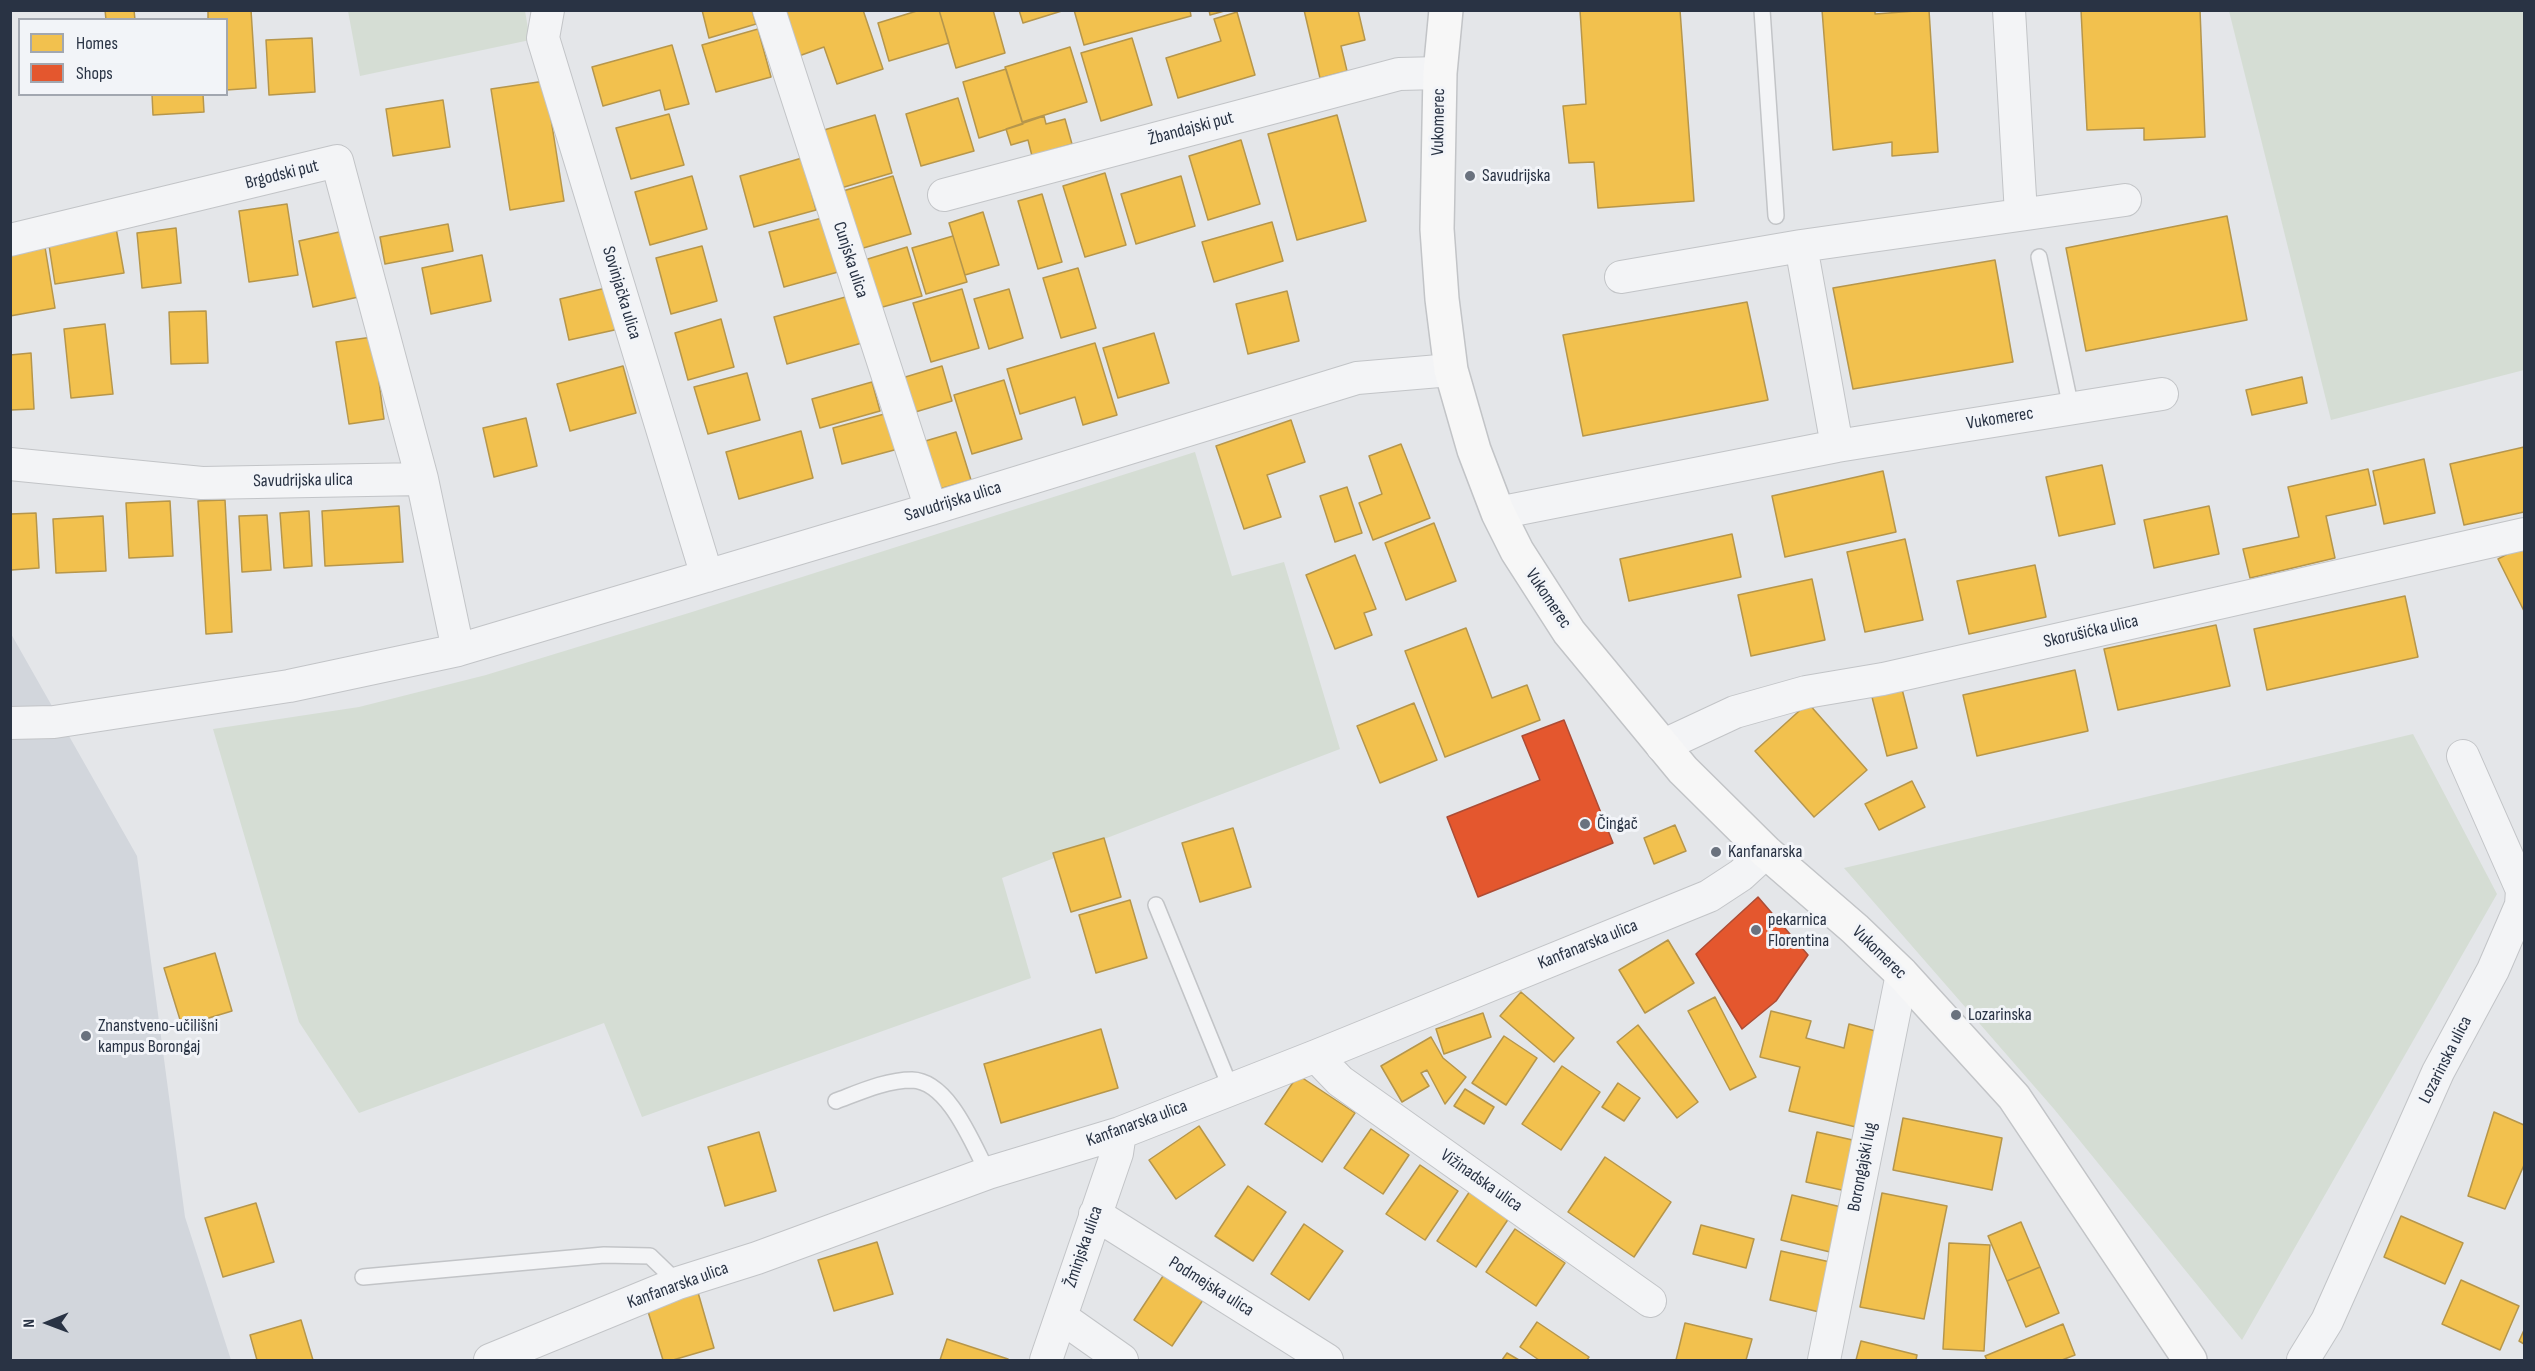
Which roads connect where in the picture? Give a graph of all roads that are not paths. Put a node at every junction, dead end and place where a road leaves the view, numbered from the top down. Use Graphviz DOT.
graph roads {
  1 [pos="548,10"];
  2 [pos="769,10"];
  3 [pos="1446,10"];
  4 [pos="1762,10"];
  5 [pos="2009,10"];
  6 [pos="1440,73"];
  7 [pos="944,195"];
  8 [pos="2125,200"];
  9 [pos="2021,214"];
  10 [pos="1776,216"];
  11 [pos="10,240"];
  12 [pos="1801,246"];
  13 [pos="2039,257"];
  14 [pos="1621,277"];
  15 [pos="1451,370"];
  16 [pos="2162,394"];
  17 [pos="2071,408"];
  18 [pos="1837,446"];
  19 [pos="10,464"];
  20 [pos="422,479"];
  21 [pos="931,509"];
  22 [pos="1498,513"];
  23 [pos="2524,534"];
  24 [pos="707,576"];
  25 [pos="458,650"];
  26 [pos="10,723"];
  27 [pos="1662,746"];
  28 [pos="2463,756"];
  29 [pos="1766,852"];
  30 [pos="1156,905"];
  31 [pos="1902,974"];
  32 [pos="1316,1056"];
  33 [pos="1231,1089"];
  34 [pos="836,1101"];
  35 [pos="1119,1132"];
  36 [pos="988,1173"];
  37 [pos="1095,1214"];
  38 [pos="363,1277"];
  39 [pos="678,1283"];
  40 [pos="1650,1301"];
  41 [pos="1061,1317"];
  42 [pos="490,1360"];
  43 [pos="1046,1360"];
  44 [pos="1122,1360"];
  45 [pos="1327,1360"];
  46 [pos="1824,1360"];
  47 [pos="2190,1360"];
  48 [pos="2303,1360"];
  1 -- 24 [label="street, Sovinjačka ulica"];
  2 -- 21 [label="street, Cunjska ulica"];
  3 -- 6 [label="street, Vukomerec"];
  4 -- 10 [label="lane"];
  5 -- 9 [label="street"];
  6 -- 7 [label="street, Žbandajski put"];
  6 -- 15 [label="street, Vukomerec"];
  8 -- 9 [label="street"];
  9 -- 12 [label="street"];
  11 -- 20 [label="street, Brgodski put"];
  12 -- 14 [label="street"];
  12 -- 18 [label="street"];
  13 -- 17 [label="lane"];
  15 -- 21 [label="street, Savudrijska ulica"];
  15 -- 22 [label="street, Vukomerec"];
  16 -- 17 [label="street, Vukomerec"];
  17 -- 18 [label="street, Vukomerec"];
  18 -- 22 [label="street, Vukomerec"];
  19 -- 20 [label="street, Savudrijska ulica"];
  20 -- 25 [label="street"];
  21 -- 24 [label="street, Savudrijska ulica"];
  22 -- 27 [label="street, Vukomerec"];
  23 -- 27 [label="street, Skorušićka ulica"];
  24 -- 25 [label="street, Savudrijska ulica"];
  25 -- 26 [label="street, Savudrijska ulica"];
  27 -- 29 [label="street, Vukomerec"];
  28 -- 48 [label="street, Lozarinska ulica"];
  29 -- 31 [label="street, Vukomerec"];
  29 -- 32 [label="street, Kanfanarska ulica"];
  30 -- 33 [label="lane"];
  31 -- 46 [label="street, Borongajski lug"];
  31 -- 47 [label="street, Vukomerec"];
  32 -- 33 [label="street, Kanfanarska ulica"];
  32 -- 40 [label="street, Vižinadska ulica"];
  33 -- 35 [label="street, Kanfanarska ulica"];
  34 -- 36 [label="lane"];
  35 -- 36 [label="street, Kanfanarska ulica"];
  35 -- 37 [label="street, Žminjska ulica"];
  36 -- 39 [label="street, Kanfanarska ulica"];
  37 -- 41 [label="street, Žminjska ulica"];
  37 -- 45 [label="street, Podmejska ulica"];
  38 -- 39 [label="lane"];
  39 -- 42 [label="street, Kanfanarska ulica"];
  41 -- 43 [label="street, Žminjska ulica"];
  41 -- 44 [label="street"];
}
